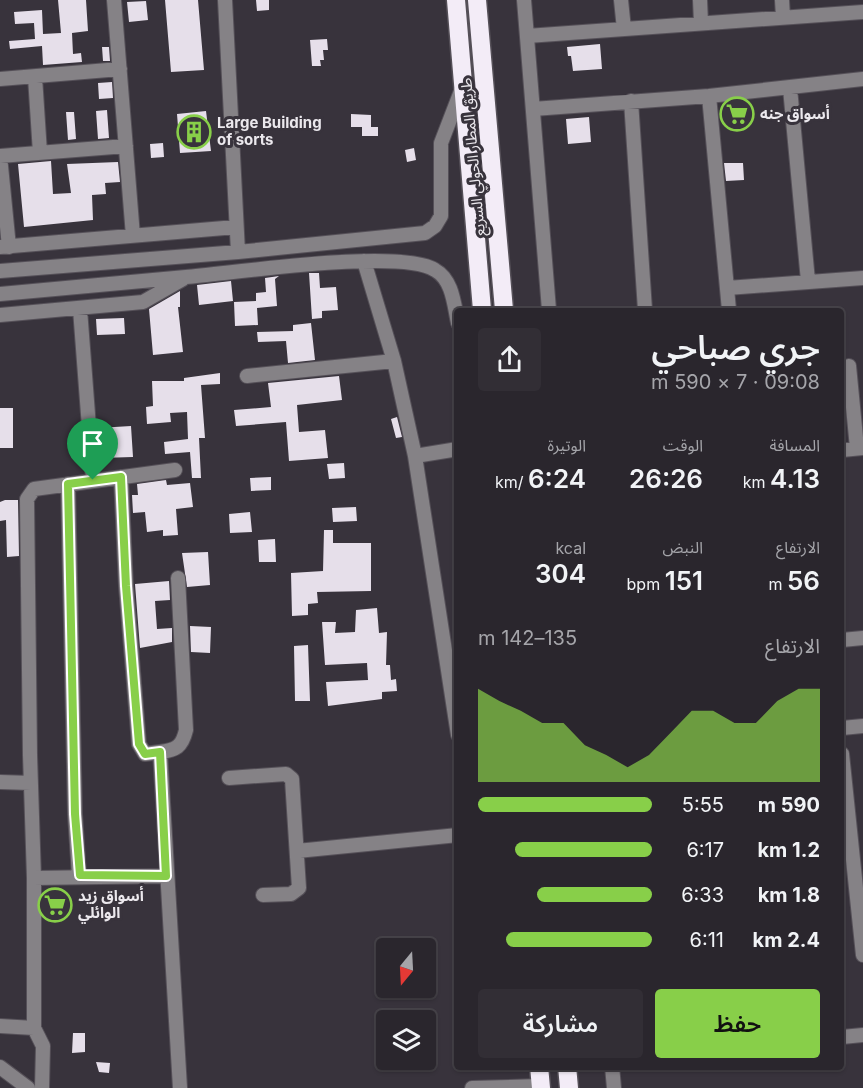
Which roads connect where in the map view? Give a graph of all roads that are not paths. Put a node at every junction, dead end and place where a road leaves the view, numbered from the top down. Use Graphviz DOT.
graph roads {
  1 [pos="114,0"];
  2 [pos="225,0"];
  3 [pos="456,0"];
  4 [pos="477,0"];
  5 [pos="524,0"];
  6 [pos="621,0"];
  7 [pos="700,0"];
  8 [pos="782,0"];
  9 [pos="863,12"];
  10 [pos="783,16"];
  11 [pos="701,23"];
  12 [pos="624,29"];
  13 [pos="527,36"];
  14 [pos="120,69"];
  15 [pos="462,74"];
  16 [pos="35,76"];
  17 [pos="0,79"];
  18 [pos="863,79"];
  19 [pos="790,88"];
  20 [pos="709,96"];
  21 [pos="631,101"];
  22 [pos="533,109"];
  23 [pos="126,146"];
  24 [pos="40,153"];
  25 [pos="0,156"];
  26 [pos="236,226"];
  27 [pos="133,236"];
  28 [pos="4,247"];
  29 [pos="238,252"];
  30 [pos="363,261"];
  31 [pos="77,265"];
  32 [pos="34,268"];
  33 [pos="0,271"];
  34 [pos="184,277"];
  35 [pos="863,278"];
  36 [pos="808,281"];
  37 [pos="82,286"];
  38 [pos="727,288"];
  39 [pos="38,290"];
  40 [pos="0,294"];
  41 [pos="454,308"];
  42 [pos="482,308"];
  43 [pos="504,308"];
  44 [pos="549,308"];
  45 [pos="645,308"];
  46 [pos="729,308"];
  47 [pos="80,309"];
  48 [pos="0,315"];
  49 [pos="394,361"];
  50 [pos="863,364"];
  51 [pos="845,366"];
  52 [pos="247,376"];
  53 [pos="860,448"];
  54 [pos="454,450"];
  55 [pos="844,450"];
  56 [pos="415,456"];
  57 [pos="175,470"];
  58 [pos="121,477"];
  59 [pos="93,480"];
  60 [pos="68,484"];
  61 [pos="178,579"];
  62 [pos="863,638"];
  63 [pos="844,640"];
  64 [pos="454,709"];
  65 [pos="863,726"];
  66 [pos="844,728"];
  67 [pos="160,752"];
  68 [pos="844,773"];
  69 [pos="229,778"];
  70 [pos="0,782"];
  71 [pos="31,783"];
  72 [pos="454,835"];
  73 [pos="297,851"];
  74 [pos="80,875"];
  75 [pos="166,876"];
  76 [pos="34,878"];
  77 [pos="263,895"];
  78 [pos="863,955"];
  79 [pos="0,1026"];
  80 [pos="34,1028"];
  81 [pos="863,1035"];
  82 [pos="844,1037"];
  83 [pos="0,1067"];
  84 [pos="539,1070"];
  85 [pos="567,1070"];
  86 [pos="612,1070"];
  87 [pos="540,1087"];
  88 [pos="28,1088"];
  89 [pos="42,1088"];
  90 [pos="180,1088"];
  91 [pos="472,1088"];
  92 [pos="569,1088"];
  93 [pos="614,1088"];
  1 -- 14 [label="street"];
  2 -- 26 [label="street"];
  3 -- 15 [label="highway, طريق المطار الحولي السريع"];
  4 -- 43 [label="highway, طريق المطار الحولي السريع"];
  5 -- 13 [label="street"];
  6 -- 12 [label="street"];
  7 -- 11 [label="street"];
  8 -- 10 [label="street"];
  9 -- 10 [label="street"];
  10 -- 11 [label="street"];
  11 -- 12 [label="street"];
  12 -- 13 [label="street"];
  13 -- 22 [label="street"];
  14 -- 16 [label="street"];
  14 -- 23 [label="street"];
  15 -- 29 [label="street"];
  15 -- 42 [label="highway, طريق المطار الحولي السريع"];
  16 -- 17 [label="street"];
  16 -- 24 [label="street"];
  18 -- 19 [label="street"];
  19 -- 20 [label="street"];
  19 -- 36 [label="street"];
  20 -- 21 [label="street"];
  20 -- 38 [label="street"];
  21 -- 22 [label="street"];
  21 -- 45 [label="street"];
  22 -- 44 [label="street"];
  23 -- 24 [label="street"];
  23 -- 27 [label="street"];
  24 -- 25 [label="street"];
  25 -- 28 [label="street"];
  26 -- 27 [label="street"];
  26 -- 29 [label="street"];
  27 -- 28 [label="street"];
  29 -- 31 [label="street"];
  30 -- 34 [label="street"];
  30 -- 41 [label="street"];
  30 -- 49 [label="street"];
  31 -- 32 [label="street"];
  31 -- 37 [label="street"];
  32 -- 33 [label="street"];
  32 -- 39 [label="street"];
  34 -- 37 [label="street"];
  34 -- 47 [label="street"];
  35 -- 36 [label="street"];
  36 -- 38 [label="street"];
  37 -- 39 [label="street"];
  38 -- 46 [label="street"];
  39 -- 40 [label="street"];
  47 -- 48 [label="street"];
  47 -- 59 [label="street"];
  49 -- 52 [label="street"];
  49 -- 56 [label="street"];
  50 -- 51 [label="street"];
  51 -- 53 [label="street"];
  53 -- 55 [label="street"];
  54 -- 56 [label="street"];
  56 -- 64 [label="street"];
  57 -- 58 [label="street"];
  58 -- 59 [label="street"];
  58 -- 67 [label="street"];
  59 -- 60 [label="street"];
  60 -- 71 [label="street"];
  60 -- 74 [label="street"];
  61 -- 67 [label="street"];
  62 -- 63 [label="street"];
  65 -- 66 [label="street"];
  67 -- 75 [label="street"];
  68 -- 78 [label="street"];
  69 -- 73 [label="street"];
  70 -- 71 [label="street"];
  71 -- 76 [label="street"];
  72 -- 73 [label="street"];
  73 -- 77 [label="street"];
  74 -- 75 [label="street"];
  74 -- 76 [label="street"];
  75 -- 90 [label="street"];
  76 -- 80 [label="street"];
  79 -- 80 [label="street"];
  80 -- 89 [label="street"];
  81 -- 82 [label="street"];
  83 -- 88 [label="street"];
  84 -- 87 [label="highway"];
  85 -- 92 [label="highway"];
  86 -- 93 [label="street"];
  87 -- 91 [label="street"];
}
